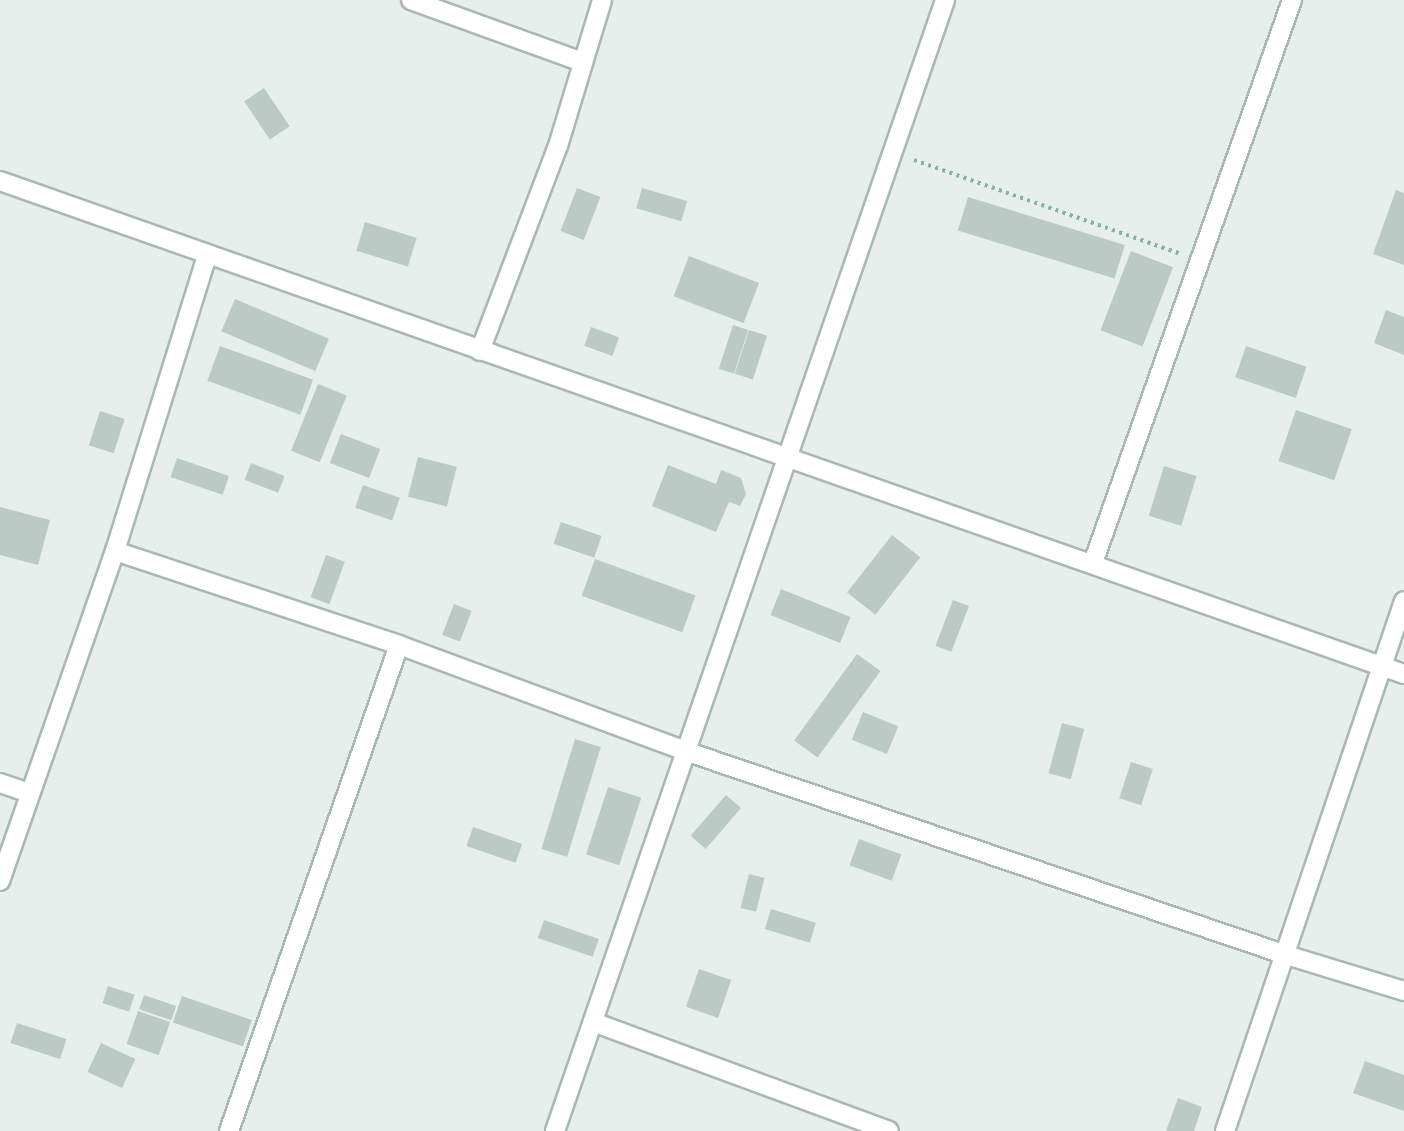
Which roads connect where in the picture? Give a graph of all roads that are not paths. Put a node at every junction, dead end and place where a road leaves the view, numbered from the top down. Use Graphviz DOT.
graph roads {
  1 [pos="411,0"];
  2 [pos="602,0"];
  3 [pos="945,0"];
  4 [pos="1292,0"];
  5 [pos="582,62"];
  6 [pos="0,181"];
  7 [pos="207,255"];
  8 [pos="480,351"];
  9 [pos="786,456"];
  10 [pos="115,550"];
  11 [pos="1093,563"];
  12 [pos="1404,601"];
  13 [pos="399,645"];
  14 [pos="1381,667"];
  15 [pos="1404,674"];
  16 [pos="688,752"];
  17 [pos="0,783"];
  18 [pos="29,793"];
  19 [pos="0,881"];
  20 [pos="1283,954"];
  21 [pos="1404,991"];
  22 [pos="593,1022"];
  23 [pos="229,1131"];
  24 [pos="555,1131"];
  25 [pos="890,1131"];
  26 [pos="1225,1131"];
  1 -- 5 [label="street"];
  2 -- 5 [label="street"];
  3 -- 9 [label="street"];
  4 -- 11 [label="street"];
  5 -- 8 [label="street"];
  6 -- 7 [label="street"];
  7 -- 8 [label="street"];
  7 -- 10 [label="street"];
  8 -- 9 [label="street"];
  9 -- 11 [label="street"];
  9 -- 16 [label="street"];
  10 -- 13 [label="street"];
  10 -- 18 [label="street"];
  11 -- 14 [label="street"];
  12 -- 14 [label="street"];
  13 -- 16 [label="street"];
  13 -- 23 [label="street"];
  14 -- 15 [label="street"];
  14 -- 20 [label="street"];
  16 -- 20 [label="street"];
  16 -- 22 [label="street"];
  17 -- 18 [label="street"];
  18 -- 19 [label="street"];
  20 -- 21 [label="street"];
  20 -- 26 [label="street"];
  22 -- 24 [label="street"];
  22 -- 25 [label="street"];
}
